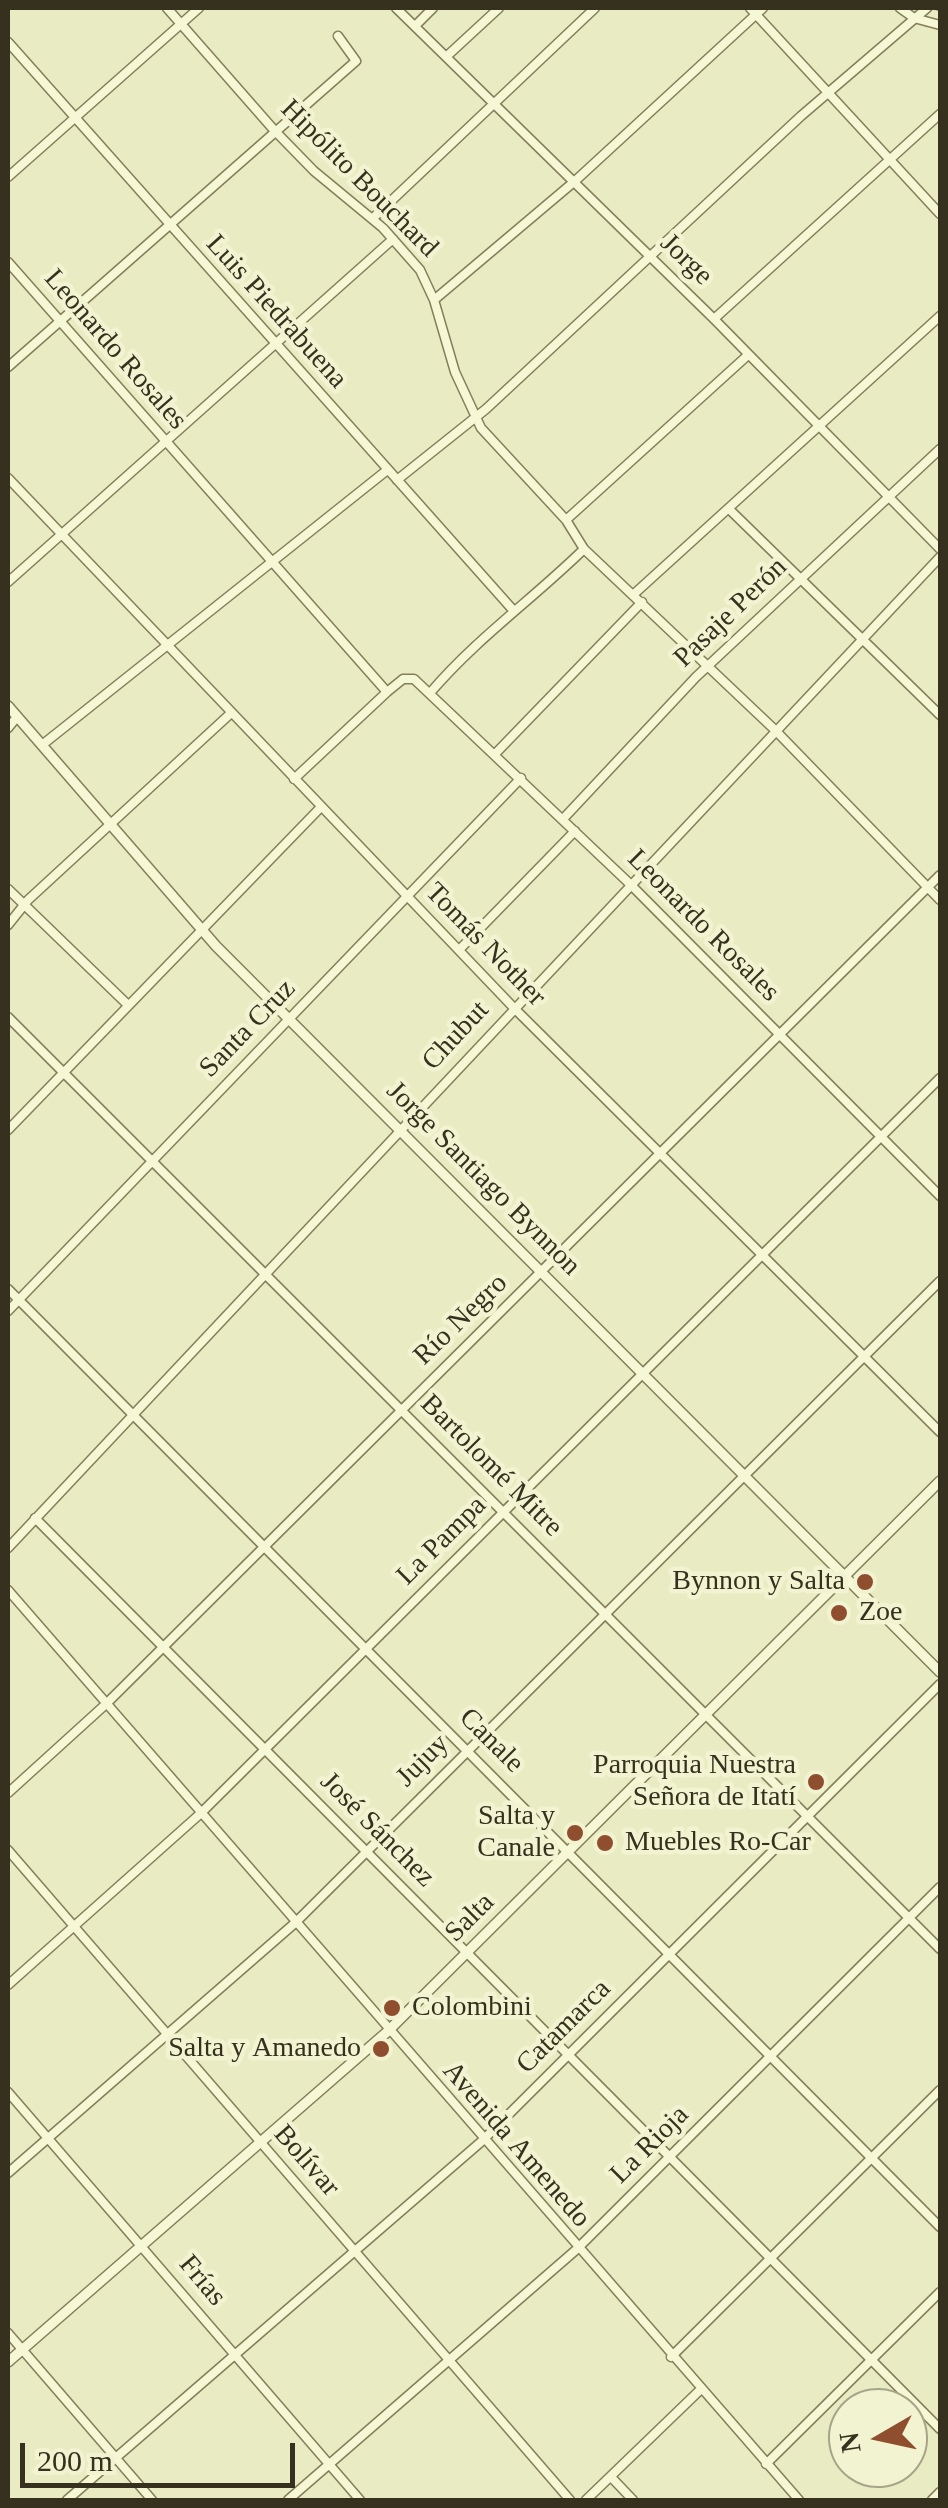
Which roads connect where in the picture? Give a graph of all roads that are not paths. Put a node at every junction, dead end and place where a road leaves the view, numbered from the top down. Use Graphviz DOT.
graph roads {
  1 [pos="167,8"];
  2 [pos="199,8"];
  3 [pos="396,8"];
  4 [pos="433,8"];
  5 [pos="498,8"];
  6 [pos="595,8"];
  7 [pos="900,8"];
  8 [pos="757,10"];
  9 [pos="921,13"];
  10 [pos="181,23"];
  11 [pos="940,25"];
  12 [pos="415,26"];
  13 [pos="338,36"];
  14 [pos="8,42"];
  15 [pos="447,56"];
  16 [pos="828,92"];
  17 [pos="494,105"];
  18 [pos="940,114"];
  19 [pos="75,118"];
  20 [pos="274,130"];
  21 [pos="890,160"];
  22 [pos="8,177"];
  23 [pos="575,181"];
  24 [pos="940,214"];
  25 [pos="372,219"];
  26 [pos="169,226"];
  27 [pos="394,239"];
  28 [pos="649,256"];
  29 [pos="8,262"];
  30 [pos="434,300"];
  31 [pos="940,316"];
  32 [pos="714,318"];
  33 [pos="59,321"];
  34 [pos="276,347"];
  35 [pos="748,355"];
  36 [pos="8,366"];
  37 [pos="474,416"];
  38 [pos="821,427"];
  39 [pos="167,444"];
  40 [pos="940,449"];
  41 [pos="386,471"];
  42 [pos="8,478"];
  43 [pos="397,480"];
  44 [pos="888,496"];
  45 [pos="730,509"];
  46 [pos="566,520"];
  47 [pos="61,537"];
  48 [pos="584,549"];
  49 [pos="940,549"];
  50 [pos="940,557"];
  51 [pos="272,562"];
  52 [pos="800,578"];
  53 [pos="8,582"];
  54 [pos="634,594"];
  55 [pos="642,602"];
  56 [pos="513,610"];
  57 [pos="863,638"];
  58 [pos="166,648"];
  59 [pos="707,666"];
  60 [pos="387,692"];
  61 [pos="430,693"];
  62 [pos="8,706"];
  63 [pos="230,714"];
  64 [pos="940,715"];
  65 [pos="18,718"];
  66 [pos="8,728"];
  67 [pos="775,730"];
  68 [pos="42,745"];
  69 [pos="495,754"];
  70 [pos="521,778"];
  71 [pos="294,779"];
  72 [pos="320,808"];
  73 [pos="563,819"];
  74 [pos="111,823"];
  75 [pos="574,830"];
  76 [pos="940,875"];
  77 [pos="630,884"];
  78 [pos="928,887"];
  79 [pos="8,889"];
  80 [pos="407,897"];
  81 [pos="940,900"];
  82 [pos="25,905"];
  83 [pos="8,924"];
  84 [pos="201,929"];
  85 [pos="459,950"];
  86 [pos="128,1005"];
  87 [pos="514,1008"];
  88 [pos="8,1016"];
  89 [pos="290,1020"];
  90 [pos="781,1036"];
  91 [pos="64,1072"];
  92 [pos="940,1078"];
  93 [pos="402,1129"];
  94 [pos="8,1130"];
  95 [pos="880,1136"];
  96 [pos="662,1154"];
  97 [pos="152,1159"];
  98 [pos="940,1196"];
  99 [pos="762,1256"];
  100 [pos="544,1270"];
  101 [pos="266,1272"];
  102 [pos="940,1281"];
  103 [pos="8,1290"];
  104 [pos="18,1301"];
  105 [pos="8,1311"];
  106 [pos="864,1356"];
  107 [pos="644,1373"];
  108 [pos="402,1409"];
  109 [pos="134,1413"];
  110 [pos="940,1432"];
  111 [pos="745,1475"];
  112 [pos="940,1481"];
  113 [pos="505,1511"];
  114 [pos="36,1518"];
  115 [pos="266,1546"];
  116 [pos="8,1548"];
  117 [pos="846,1575"];
  118 [pos="8,1590"];
  119 [pos="605,1612"];
  120 [pos="366,1647"];
  121 [pos="162,1648"];
  122 [pos="940,1672"];
  123 [pos="940,1684"];
  124 [pos="106,1704"];
  125 [pos="706,1716"];
  126 [pos="265,1749"];
  127 [pos="468,1749"];
  128 [pos="8,1792"];
  129 [pos="200,1814"];
  130 [pos="809,1819"];
  131 [pos="8,1850"];
  132 [pos="366,1850"];
  133 [pos="569,1852"];
  134 [pos="940,1887"];
  135 [pos="910,1918"];
  136 [pos="294,1922"];
  137 [pos="73,1927"];
  138 [pos="940,1949"];
  139 [pos="467,1953"];
  140 [pos="670,1954"];
  141 [pos="8,1984"];
  142 [pos="387,2032"];
  143 [pos="166,2034"];
  144 [pos="568,2054"];
  145 [pos="772,2056"];
  146 [pos="940,2090"];
  147 [pos="8,2092"];
  148 [pos="48,2138"];
  149 [pos="482,2140"];
  150 [pos="260,2142"];
  151 [pos="670,2158"];
  152 [pos="873,2158"];
  153 [pos="8,2173"];
  154 [pos="940,2226"];
  155 [pos="142,2245"];
  156 [pos="577,2249"];
  157 [pos="354,2252"];
  158 [pos="771,2257"];
  159 [pos="940,2292"];
  160 [pos="8,2332"];
  161 [pos="22,2349"];
  162 [pos="235,2356"];
  163 [pos="671,2357"];
  164 [pos="871,2359"];
  165 [pos="447,2361"];
  166 [pos="8,2362"];
  167 [pos="699,2391"];
  168 [pos="940,2429"];
  169 [pos="116,2458"];
  170 [pos="329,2464"];
  171 [pos="766,2464"];
  172 [pos="611,2477"];
  173 [pos="940,2492"];
  174 [pos="68,2500"];
  175 [pos="152,2500"];
  176 [pos="288,2500"];
  177 [pos="360,2500"];
  178 [pos="570,2500"];
  179 [pos="586,2500"];
  180 [pos="632,2500"];
  181 [pos="798,2500"];
  182 [pos="932,2500"];
  1 -- 10 [label="street, Hipólito Bouchard"];
  2 -- 10 [label="street"];
  3 -- 12 [label="street, Jorge"];
  4 -- 12 [label="street"];
  5 -- 15 [label="street"];
  6 -- 17 [label="street"];
  7 -- 9 [label="street"];
  8 -- 16 [label="street"];
  8 -- 23 [label="street"];
  9 -- 11 [label="street"];
  9 -- 16 [label="street"];
  10 -- 19 [label="street"];
  10 -- 20 [label="street, Hipólito Bouchard"];
  12 -- 15 [label="street, Jorge"];
  13 -- 20 [label="street"];
  14 -- 19 [label="street, Luis Piedrabuena"];
  15 -- 17 [label="street, Jorge"];
  16 -- 21 [label="street"];
  16 -- 28 [label="street"];
  17 -- 23 [label="street, Jorge"];
  17 -- 25 [label="street"];
  18 -- 21 [label="street"];
  19 -- 22 [label="street"];
  19 -- 26 [label="street, Luis Piedrabuena"];
  20 -- 25 [label="street, Hipólito Bouchard"];
  20 -- 26 [label="street"];
  21 -- 24 [label="street"];
  21 -- 32 [label="street"];
  23 -- 28 [label="street, Jorge"];
  23 -- 30 [label="street"];
  25 -- 27 [label="street, Hipólito Bouchard"];
  26 -- 33 [label="street"];
  26 -- 34 [label="street, Luis Piedrabuena"];
  27 -- 30 [label="street, Hipólito Bouchard"];
  27 -- 34 [label="street"];
  28 -- 32 [label="street, Jorge"];
  28 -- 37 [label="street"];
  29 -- 33 [label="street, Leonardo Rosales"];
  30 -- 37 [label="street, Hipólito Bouchard"];
  31 -- 38 [label="street"];
  32 -- 35 [label="street, Jorge"];
  33 -- 36 [label="street"];
  33 -- 39 [label="street, Leonardo Rosales"];
  34 -- 39 [label="street"];
  34 -- 41 [label="street, Luis Piedrabuena"];
  35 -- 38 [label="street, Jorge"];
  35 -- 46 [label="street"];
  37 -- 43 [label="street"];
  37 -- 46 [label="street, Hipólito Bouchard"];
  38 -- 44 [label="street, Jorge"];
  38 -- 45 [label="street"];
  39 -- 47 [label="street"];
  39 -- 51 [label="street, Leonardo Rosales"];
  40 -- 44 [label="street, Pasaje Perón"];
  41 -- 43 [label="street, Luis Piedrabuena"];
  41 -- 51 [label="street"];
  42 -- 47 [label="street, Tomás Nother"];
  43 -- 56 [label="street, Luis Piedrabuena"];
  44 -- 49 [label="street, Jorge"];
  44 -- 52 [label="street, Pasaje Perón"];
  45 -- 52 [label="street"];
  45 -- 54 [label="street"];
  46 -- 48 [label="street, Hipólito Bouchard"];
  47 -- 53 [label="street"];
  47 -- 58 [label="street, Tomás Nother"];
  48 -- 54 [label="street"];
  48 -- 56 [label="street"];
  50 -- 57 [label="street, Chubut"];
  51 -- 58 [label="street"];
  51 -- 60 [label="street, Leonardo Rosales"];
  52 -- 57 [label="street"];
  52 -- 59 [label="street, Pasaje Perón"];
  54 -- 55 [label="street"];
  55 -- 59 [label="street"];
  55 -- 69 [label="street"];
  56 -- 61 [label="street"];
  57 -- 64 [label="street"];
  57 -- 67 [label="street, Chubut"];
  58 -- 63 [label="street, Tomás Nother"];
  58 -- 68 [label="street"];
  59 -- 67 [label="street"];
  59 -- 73 [label="street, Pasaje Perón"];
  60 -- 61 [label="street"];
  60 -- 71 [label="street"];
  61 -- 69 [label="street, Leonardo Rosales"];
  62 -- 65 [label="street, Jorge Santiago Bynnon"];
  63 -- 71 [label="street, Tomás Nother"];
  63 -- 74 [label="street"];
  65 -- 66 [label="street"];
  65 -- 68 [label="street, Jorge Santiago Bynnon"];
  67 -- 77 [label="street, Chubut"];
  67 -- 78 [label="street"];
  68 -- 74 [label="street, Jorge Santiago Bynnon"];
  69 -- 70 [label="street, Leonardo Rosales"];
  70 -- 73 [label="street, Leonardo Rosales"];
  70 -- 80 [label="street, Santa Cruz"];
  71 -- 72 [label="street, Tomás Nother"];
  72 -- 80 [label="street, Tomás Nother"];
  72 -- 84 [label="street"];
  73 -- 75 [label="street, Leonardo Rosales"];
  74 -- 82 [label="street"];
  74 -- 84 [label="street, Jorge Santiago Bynnon"];
  75 -- 77 [label="street, Leonardo Rosales"];
  75 -- 85 [label="street"];
  76 -- 78 [label="street, Río Negro"];
  77 -- 87 [label="street, Chubut"];
  77 -- 90 [label="street, Leonardo Rosales"];
  78 -- 81 [label="street"];
  78 -- 90 [label="street, Río Negro"];
  79 -- 82 [label="street"];
  80 -- 85 [label="street, Tomás Nother"];
  80 -- 89 [label="street, Santa Cruz"];
  82 -- 83 [label="street"];
  82 -- 86 [label="street"];
  84 -- 86 [label="street"];
  84 -- 89 [label="street, Jorge Santiago Bynnon"];
  85 -- 87 [label="street, Tomás Nother"];
  86 -- 91 [label="street"];
  87 -- 93 [label="street, Chubut"];
  87 -- 96 [label="street, Tomás Nother"];
  88 -- 91 [label="street, Bartolomé Mitre"];
  89 -- 93 [label="street, Jorge Santiago Bynnon"];
  89 -- 97 [label="street, Santa Cruz"];
  90 -- 95 [label="street, Leonardo Rosales"];
  90 -- 96 [label="street, Río Negro"];
  91 -- 94 [label="street"];
  91 -- 97 [label="street, Bartolomé Mitre"];
  92 -- 95 [label="street, La Pampa"];
  93 -- 100 [label="street, Jorge Santiago Bynnon"];
  93 -- 101 [label="street, Chubut"];
  95 -- 98 [label="street, Leonardo Rosales"];
  95 -- 99 [label="street, La Pampa"];
  96 -- 99 [label="street, Tomás Nother"];
  96 -- 100 [label="street, Río Negro"];
  97 -- 101 [label="street, Bartolomé Mitre"];
  97 -- 104 [label="street, Santa Cruz"];
  99 -- 106 [label="street, Tomás Nother"];
  99 -- 107 [label="street, La Pampa"];
  100 -- 107 [label="street, Jorge Santiago Bynnon"];
  100 -- 108 [label="street, Río Negro"];
  101 -- 108 [label="street, Bartolomé Mitre"];
  101 -- 109 [label="street, Chubut"];
  102 -- 106 [label="street, Jujuy"];
  103 -- 104 [label="street, Canale"];
  104 -- 105 [label="street, Santa Cruz"];
  104 -- 109 [label="street, Canale"];
  106 -- 110 [label="street, Tomás Nother"];
  106 -- 111 [label="street, Jujuy"];
  107 -- 111 [label="street, Jorge Santiago Bynnon"];
  107 -- 113 [label="street, La Pampa"];
  108 -- 113 [label="street, Bartolomé Mitre"];
  108 -- 115 [label="street, Río Negro"];
  109 -- 114 [label="street, Chubut"];
  109 -- 115 [label="street, Canale"];
  111 -- 117 [label="street, Jorge Santiago Bynnon"];
  111 -- 119 [label="street, Jujuy"];
  112 -- 117 [label="street, Salta"];
  113 -- 119 [label="street, Bartolomé Mitre"];
  113 -- 120 [label="street, La Pampa"];
  114 -- 116 [label="street, Chubut"];
  114 -- 121 [label="street, José Sánchez"];
  115 -- 120 [label="street, Canale"];
  115 -- 121 [label="street, Río Negro"];
  117 -- 122 [label="street, Jorge Santiago Bynnon"];
  117 -- 125 [label="street, Salta"];
  118 -- 124 [label="street, Avenida Amenedo"];
  119 -- 125 [label="street, Bartolomé Mitre"];
  119 -- 127 [label="street, Jujuy"];
  120 -- 126 [label="street, La Pampa"];
  120 -- 127 [label="street, Canale"];
  121 -- 124 [label="street, Río Negro"];
  121 -- 126 [label="street, José Sánchez"];
  123 -- 130 [label="street, Catamarca"];
  124 -- 128 [label="street, Río Negro"];
  124 -- 129 [label="street, Avenida Amenedo"];
  125 -- 130 [label="street, Bartolomé Mitre"];
  125 -- 133 [label="street, Salta"];
  126 -- 129 [label="street, La Pampa"];
  126 -- 132 [label="street, José Sánchez"];
  127 -- 132 [label="street, Jujuy"];
  127 -- 133 [label="street, Canale"];
  129 -- 136 [label="street, Avenida Amenedo"];
  129 -- 137 [label="street, La Pampa"];
  130 -- 135 [label="street, Bartolomé Mitre"];
  130 -- 140 [label="street, Catamarca"];
  131 -- 137 [label="street, Bolívar"];
  132 -- 136 [label="street, Jujuy"];
  132 -- 139 [label="street, José Sánchez"];
  133 -- 139 [label="street, Salta"];
  133 -- 140 [label="street, Canale"];
  134 -- 135 [label="street, La Rioja"];
  135 -- 138 [label="street, Bartolomé Mitre"];
  135 -- 145 [label="street, La Rioja"];
  136 -- 142 [label="street, Avenida Amenedo"];
  136 -- 143 [label="street, Jujuy"];
  137 -- 141 [label="street, La Pampa"];
  137 -- 143 [label="street, Bolívar"];
  139 -- 142 [label="street, Salta"];
  139 -- 144 [label="street, José Sánchez"];
  140 -- 144 [label="street, Catamarca"];
  140 -- 145 [label="street, Canale"];
  142 -- 149 [label="street, Avenida Amenedo"];
  142 -- 150 [label="street, Salta"];
  143 -- 148 [label="street, Jujuy"];
  143 -- 150 [label="street, Bolívar"];
  144 -- 149 [label="street, Catamarca"];
  144 -- 151 [label="street, José Sánchez"];
  145 -- 151 [label="street, La Rioja"];
  145 -- 152 [label="street, Canale"];
  146 -- 152 [label="street"];
  147 -- 148 [label="street, Frías"];
  148 -- 153 [label="street, Jujuy"];
  148 -- 155 [label="street, Frías"];
  149 -- 156 [label="street, Avenida Amenedo"];
  149 -- 157 [label="street, Catamarca"];
  150 -- 155 [label="street, Salta"];
  150 -- 157 [label="street, Bolívar"];
  151 -- 156 [label="street, La Rioja"];
  151 -- 158 [label="street, José Sánchez"];
  152 -- 154 [label="street, Canale"];
  152 -- 158 [label="street"];
  155 -- 161 [label="street, Salta"];
  155 -- 162 [label="street, Frías"];
  156 -- 163 [label="street, Avenida Amenedo"];
  156 -- 165 [label="street, La Rioja"];
  157 -- 162 [label="street, Catamarca"];
  157 -- 165 [label="street, Bolívar"];
  158 -- 163 [label="street"];
  158 -- 164 [label="street, José Sánchez"];
  159 -- 164 [label="street"];
  160 -- 161 [label="street"];
  161 -- 166 [label="street, Salta"];
  161 -- 169 [label="street"];
  162 -- 169 [label="street, Catamarca"];
  162 -- 170 [label="street, Frías"];
  163 -- 167 [label="street, Avenida Amenedo"];
  164 -- 168 [label="street, José Sánchez"];
  164 -- 171 [label="street"];
  165 -- 170 [label="street, La Rioja"];
  165 -- 178 [label="street, Bolívar"];
  167 -- 171 [label="street, Avenida Amenedo"];
  167 -- 172 [label="street"];
  169 -- 174 [label="street, Catamarca"];
  169 -- 175 [label="street"];
  170 -- 176 [label="street, La Rioja"];
  170 -- 177 [label="street, Frías"];
  171 -- 181 [label="street, Avenida Amenedo"];
  172 -- 179 [label="street"];
  172 -- 180 [label="street"];
  173 -- 182 [label="street"];
}
